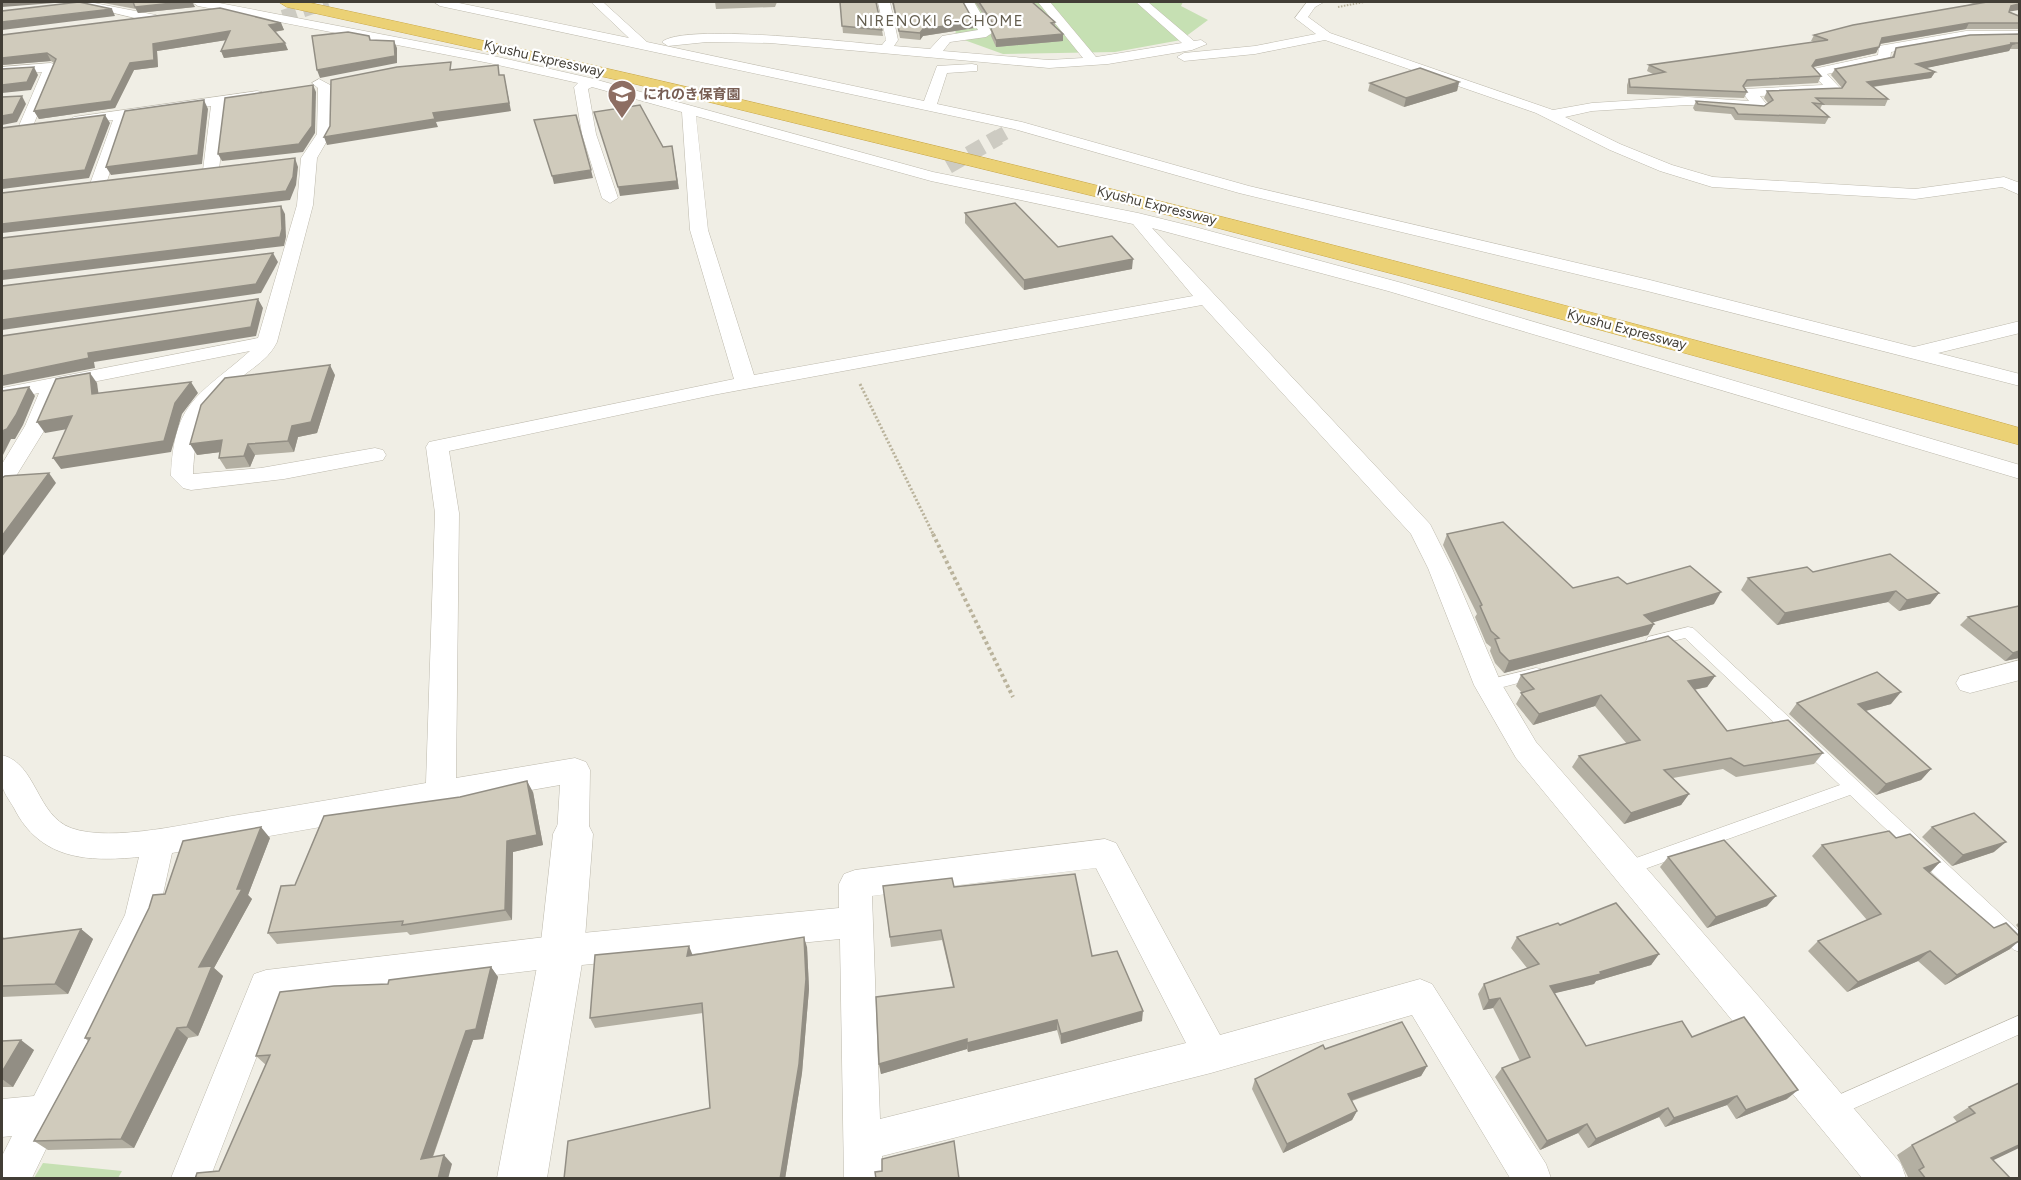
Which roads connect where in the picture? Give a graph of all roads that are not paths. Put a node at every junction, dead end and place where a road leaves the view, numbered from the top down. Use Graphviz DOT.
graph roads {
  1 [pos="287,2"];
  2 [pos="344,2"];
  3 [pos="440,2"];
  4 [pos="597,2"];
  5 [pos="884,2"];
  6 [pos="968,2"];
  7 [pos="1044,2"];
  8 [pos="1142,2"];
  9 [pos="1318,2"];
  10 [pos="78,3"];
  11 [pos="60,7"];
  12 [pos="198,7"];
  13 [pos="112,24"];
  14 [pos="2019,35"];
  15 [pos="1326,36"];
  16 [pos="648,46"];
  17 [pos="884,51"];
  18 [pos="932,55"];
  19 [pos="489,59"];
  20 [pos="1093,61"];
  21 [pos="446,65"];
  22 [pos="2,71"];
  23 [pos="341,79"];
  24 [pos="590,82"];
  25 [pos="270,93"];
  26 [pos="38,96"];
  27 [pos="20,98"];
  28 [pos="219,101"];
  29 [pos="929,106"];
  30 [pos="693,111"];
  31 [pos="122,115"];
  32 [pos="1551,115"];
  33 [pos="309,158"];
  34 [pos="287,160"];
  35 [pos="948,166"];
  36 [pos="232,167"];
  37 [pos="931,176"];
  38 [pos="120,181"];
  39 [pos="2019,190"];
  40 [pos="610,198"];
  41 [pos="305,206"];
  42 [pos="281,208"];
  43 [pos="1138,218"];
  44 [pos="294,252"];
  45 [pos="273,255"];
  46 [pos="280,298"];
  47 [pos="1206,300"];
  48 [pos="257,301"];
  49 [pos="2019,327"];
  50 [pos="267,342"];
  51 [pos="1916,353"];
  52 [pos="2019,380"];
  53 [pos="746,383"];
  54 [pos="53,385"];
  55 [pos="2,394"];
  56 [pos="1973,402"];
  57 [pos="2019,437"];
  58 [pos="375,455"];
  59 [pos="2019,472"];
  60 [pos="2,481"];
  61 [pos="1633,647"];
  62 [pos="1555,668"];
  63 [pos="2019,670"];
  64 [pos="1970,683"];
  65 [pos="1488,685"];
  66 [pos="2,767"];
  67 [pos="1853,787"];
  68 [pos="441,795"];
  69 [pos="573,834"];
  70 [pos="159,842"];
  71 [pos="1628,868"];
  72 [pos="855,922"];
  73 [pos="2019,944"];
  74 [pos="562,951"];
  75 [pos="2019,1024"];
  76 [pos="1212,1055"];
  77 [pos="1829,1109"];
  78 [pos="45,1114"];
  79 [pos="2,1118"];
  80 [pos="863,1142"];
  81 [pos="11,1179"];
  82 [pos="191,1179"];
  83 [pos="522,1179"];
  84 [pos="863,1179"];
  85 [pos="1532,1179"];
  86 [pos="1887,1179"];
  1 -- 57 [label="highway, Kyushu Expressway"];
  2 -- 56 [label="highway, Kyushu Expressway"];
  3 -- 16 [label="street"];
  4 -- 16 [label="street"];
  5 -- 17 [label="street"];
  6 -- 18 [label="street"];
  7 -- 20 [label="street"];
  8 -- 20 [label="street"];
  9 -- 15 [label="street"];
  10 -- 11 [label="street"];
  10 -- 13 [label="street"];
  12 -- 19 [label="street"];
  14 -- 32 [label="street"];
  15 -- 29 [label="street"];
  15 -- 32 [label="street"];
  16 -- 17 [label="street"];
  16 -- 29 [label="street"];
  17 -- 18 [label="street"];
  18 -- 20 [label="street"];
  19 -- 21 [label="street"];
  19 -- 24 [label="street"];
  22 -- 26 [label="street"];
  23 -- 33 [label="street"];
  24 -- 30 [label="street"];
  24 -- 40 [label="street"];
  25 -- 28 [label="street"];
  26 -- 27 [label="street"];
  26 -- 31 [label="street"];
  28 -- 31 [label="street"];
  28 -- 36 [label="street"];
  29 -- 51 [label="street"];
  30 -- 37 [label="street"];
  30 -- 53 [label="street"];
  31 -- 38 [label="street"];
  32 -- 39 [label="street"];
  33 -- 34 [label="street"];
  33 -- 41 [label="street"];
  35 -- 37 [label="street"];
  37 -- 43 [label="street"];
  41 -- 42 [label="street"];
  41 -- 44 [label="street"];
  43 -- 47 [label="street"];
  43 -- 59 [label="street"];
  44 -- 45 [label="street"];
  44 -- 46 [label="street"];
  46 -- 48 [label="street"];
  46 -- 50 [label="street"];
  47 -- 53 [label="street"];
  47 -- 65 [label="street"];
  49 -- 51 [label="street"];
  50 -- 54 [label="street"];
  50 -- 58 [label="street"];
  51 -- 52 [label="street"];
  53 -- 68 [label="street"];
  54 -- 55 [label="street"];
  54 -- 60 [label="street"];
  61 -- 67 [label="lane"];
  62 -- 65 [label="lane"];
  63 -- 64 [label="street"];
  65 -- 71 [label="street"];
  66 -- 70 [label="street"];
  67 -- 71 [label="lane"];
  67 -- 73 [label="lane"];
  68 -- 69 [label="street"];
  68 -- 70 [label="street"];
  69 -- 74 [label="street"];
  70 -- 78 [label="street"];
  71 -- 77 [label="street"];
  72 -- 74 [label="street"];
  72 -- 76 [label="street"];
  72 -- 80 [label="street"];
  74 -- 82 [label="street"];
  74 -- 83 [label="street"];
  75 -- 77 [label="lane"];
  76 -- 80 [label="street"];
  76 -- 85 [label="street"];
  77 -- 86 [label="street"];
  78 -- 79 [label="street"];
  78 -- 81 [label="street"];
  80 -- 84 [label="street"];
}
